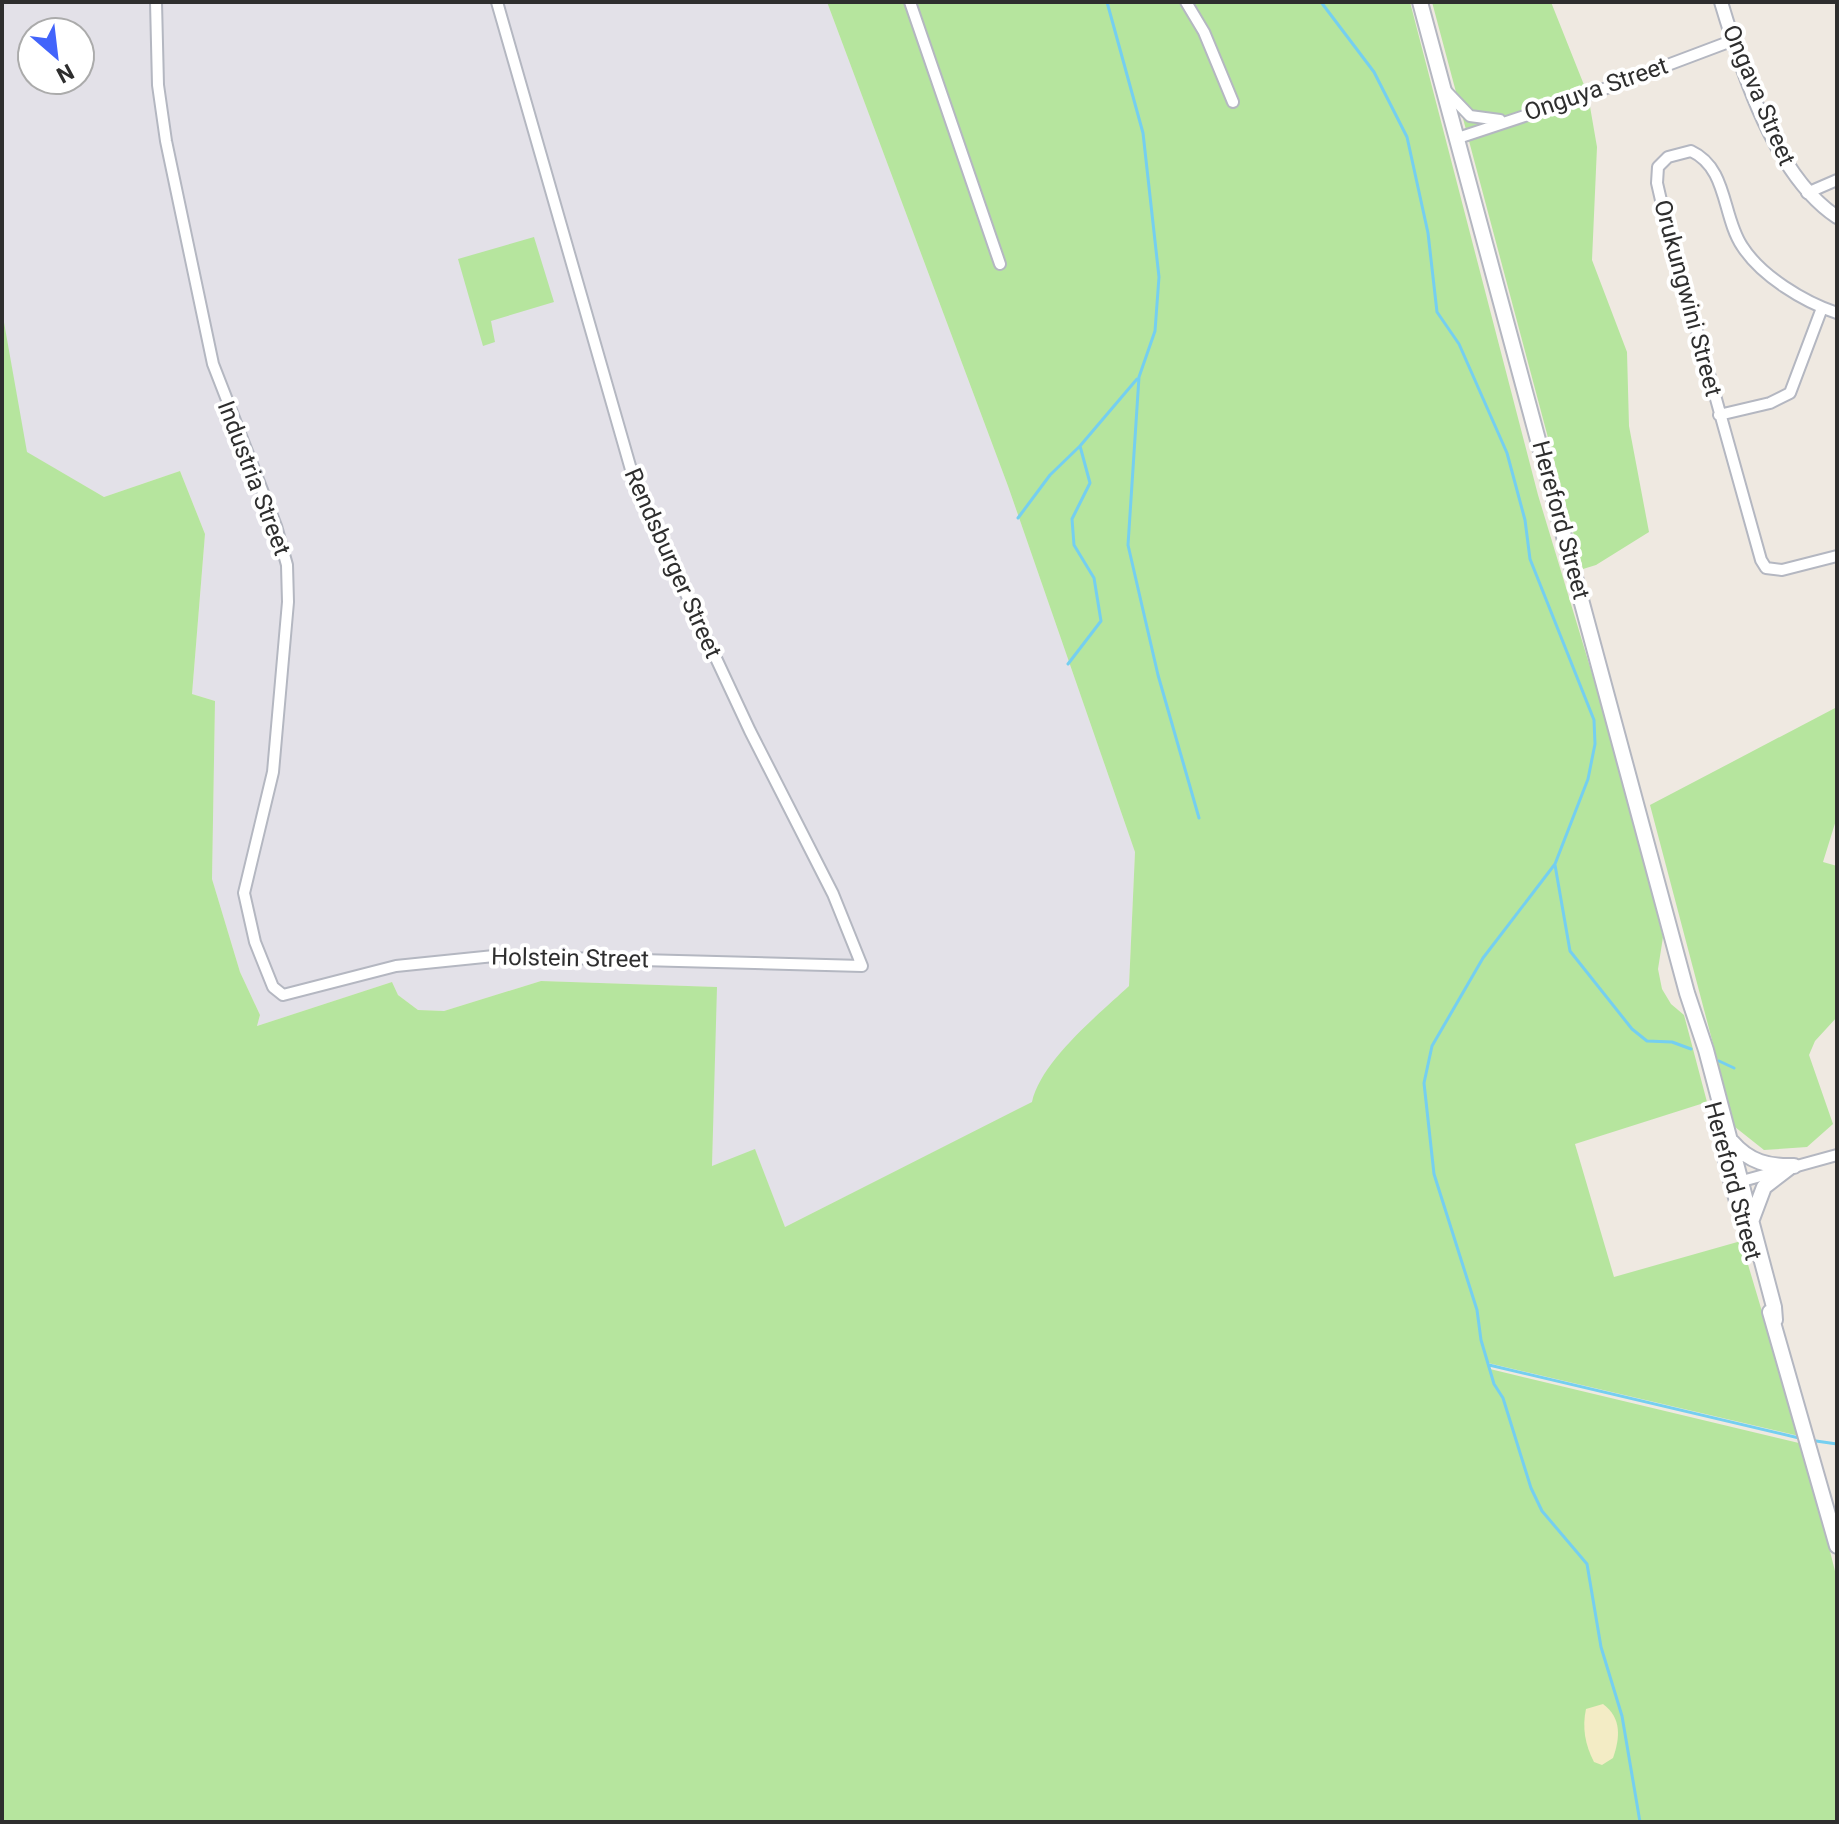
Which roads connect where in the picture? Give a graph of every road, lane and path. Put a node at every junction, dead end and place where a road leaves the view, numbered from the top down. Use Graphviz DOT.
graph roads {
  1 [pos="156,2"];
  2 [pos="497,2"];
  3 [pos="910,2"];
  4 [pos="1186,2"];
  5 [pos="1420,2"];
  6 [pos="1721,2"];
  7 [pos="1734,40"];
  8 [pos="1443,87"];
  9 [pos="1233,102"];
  10 [pos="1506,120"];
  11 [pos="1458,138"];
  12 [pos="1837,180"];
  13 [pos="1807,193"];
  14 [pos="1837,217"];
  15 [pos="1000,264"];
  16 [pos="1822,308"];
  17 [pos="1837,313"];
  18 [pos="1719,415"];
  19 [pos="1837,556"];
  20 [pos="862,966"];
  21 [pos="283,995"];
  22 [pos="1700,1039"];
  23 [pos="1728,1135"];
  24 [pos="1837,1155"];
  25 [pos="1792,1166"];
  26 [pos="1736,1182"];
  27 [pos="1752,1224"];
  28 [pos="1775,1320"];
  29 [pos="1837,1546"];
  1 -- 21 [label="street, Industria Street"];
  2 -- 20 [label="street, Rendsburger Street"];
  3 -- 15 [label="street"];
  4 -- 9 [label="street"];
  5 -- 8 [label="main road, Hereford Street"];
  6 -- 7 [label="street, Ongava Street"];
  7 -- 10 [label="street, Onguya Street"];
  7 -- 13 [label="street, Ongava Street"];
  8 -- 10 [label="street"];
  8 -- 11 [label="main road, Hereford Street"];
  10 -- 11 [label="street, Onguya Street"];
  11 -- 22 [label="main road, Hereford Street"];
  12 -- 13 [label="street"];
  13 -- 14 [label="street, Ongava Street"];
  16 -- 17 [label="street, Orukungwini Street"];
  16 -- 18 [label="street"];
  16 -- 18 [label="street, Orukungwini Street"];
  18 -- 19 [label="street, Orukungwini Street"];
  20 -- 21 [label="street, Holstein Street"];
  22 -- 23 [label="main road, Hereford Street"];
  22 -- 26 [label="main road, Hereford Street"];
  23 -- 25 [label="main road"];
  23 -- 26 [label="main road, Hereford Street"];
  24 -- 25 [label="street"];
  25 -- 26 [label="street"];
  25 -- 27 [label="main road"];
  26 -- 27 [label="main road, Hereford Street"];
  26 -- 28 [label="main road, Hereford Street"];
  27 -- 28 [label="main road, Hereford Street"];
  28 -- 29 [label="main road, Hereford Street"];
}
